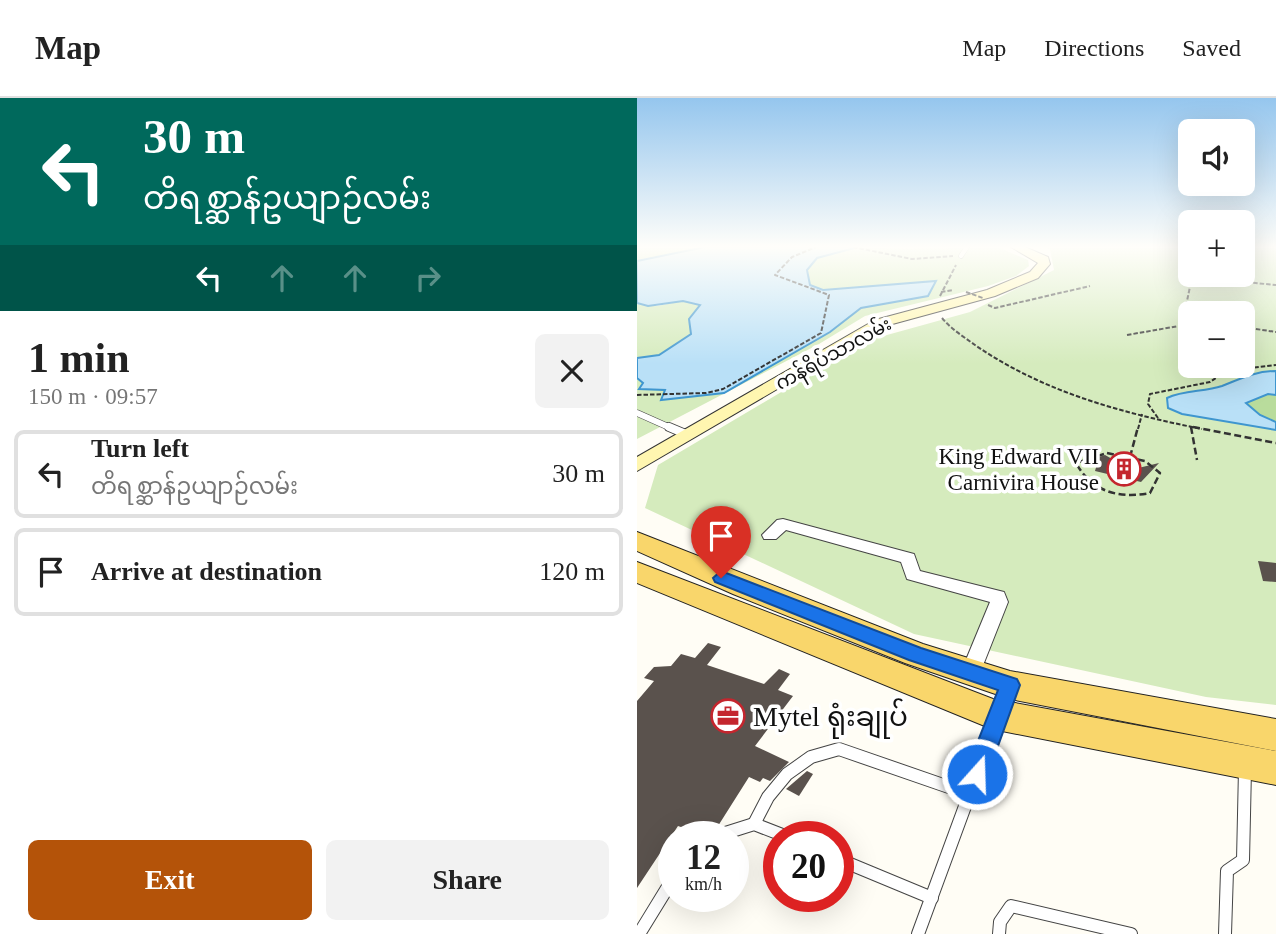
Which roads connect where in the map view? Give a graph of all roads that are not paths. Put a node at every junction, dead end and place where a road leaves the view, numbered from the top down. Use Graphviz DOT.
graph roads {
  1 [pos="999,286"];
  2 [pos="1008,286"];
  3 [pos="931,305"];
  4 [pos="637,414"];
  5 [pos="683,432"];
  6 [pos="637,449"];
  7 [pos="637,465"];
  8 [pos="770,536"];
  9 [pos="637,541"];
  10 [pos="637,572"];
  11 [pos="971,672"];
  12 [pos="1010,685"];
  13 [pos="999,715"];
  14 [pos="1276,735"];
  15 [pos="1261,765"];
  16 [pos="969,794"];
  17 [pos="754,824"];
  18 [pos="749,826"];
  19 [pos="763,827"];
  20 [pos="854,866"];
  21 [pos="932,898"];
  22 [pos="658,903"];
  23 [pos="639,934"];
  24 [pos="918,934"];
  25 [pos="999,934"];
  26 [pos="1132,934"];
  27 [pos="1225,934"];
  1 -- 3 [label="main road"];
  2 -- 3 [label="main road, ကန်ရိပ်သာလမ်း"];
  3 -- 5 [label="main road, ကန်ရိပ်သာလမ်း"];
  4 -- 5 [label="lane"];
  5 -- 6 [label="main road"];
  5 -- 7 [label="main road, ကန်ရိပ်သာလမ်း"];
  8 -- 11 [label="street"];
  9 -- 11 [label="main road"];
  10 -- 13 [label="main road"];
  11 -- 12 [label="main road"];
  12 -- 13 [label="lane"];
  12 -- 14 [label="main road"];
  13 -- 15 [label="main road"];
  13 -- 16 [label="lane"];
  15 -- 27 [label="lane"];
  16 -- 17 [label="lane"];
  16 -- 21 [label="lane"];
  17 -- 18 [label="lane"];
  17 -- 19 [label="lane"];
  20 -- 21 [label="lane"];
  21 -- 24 [label="lane"];
  22 -- 23 [label="lane"];
  25 -- 26 [label="lane"];
}
